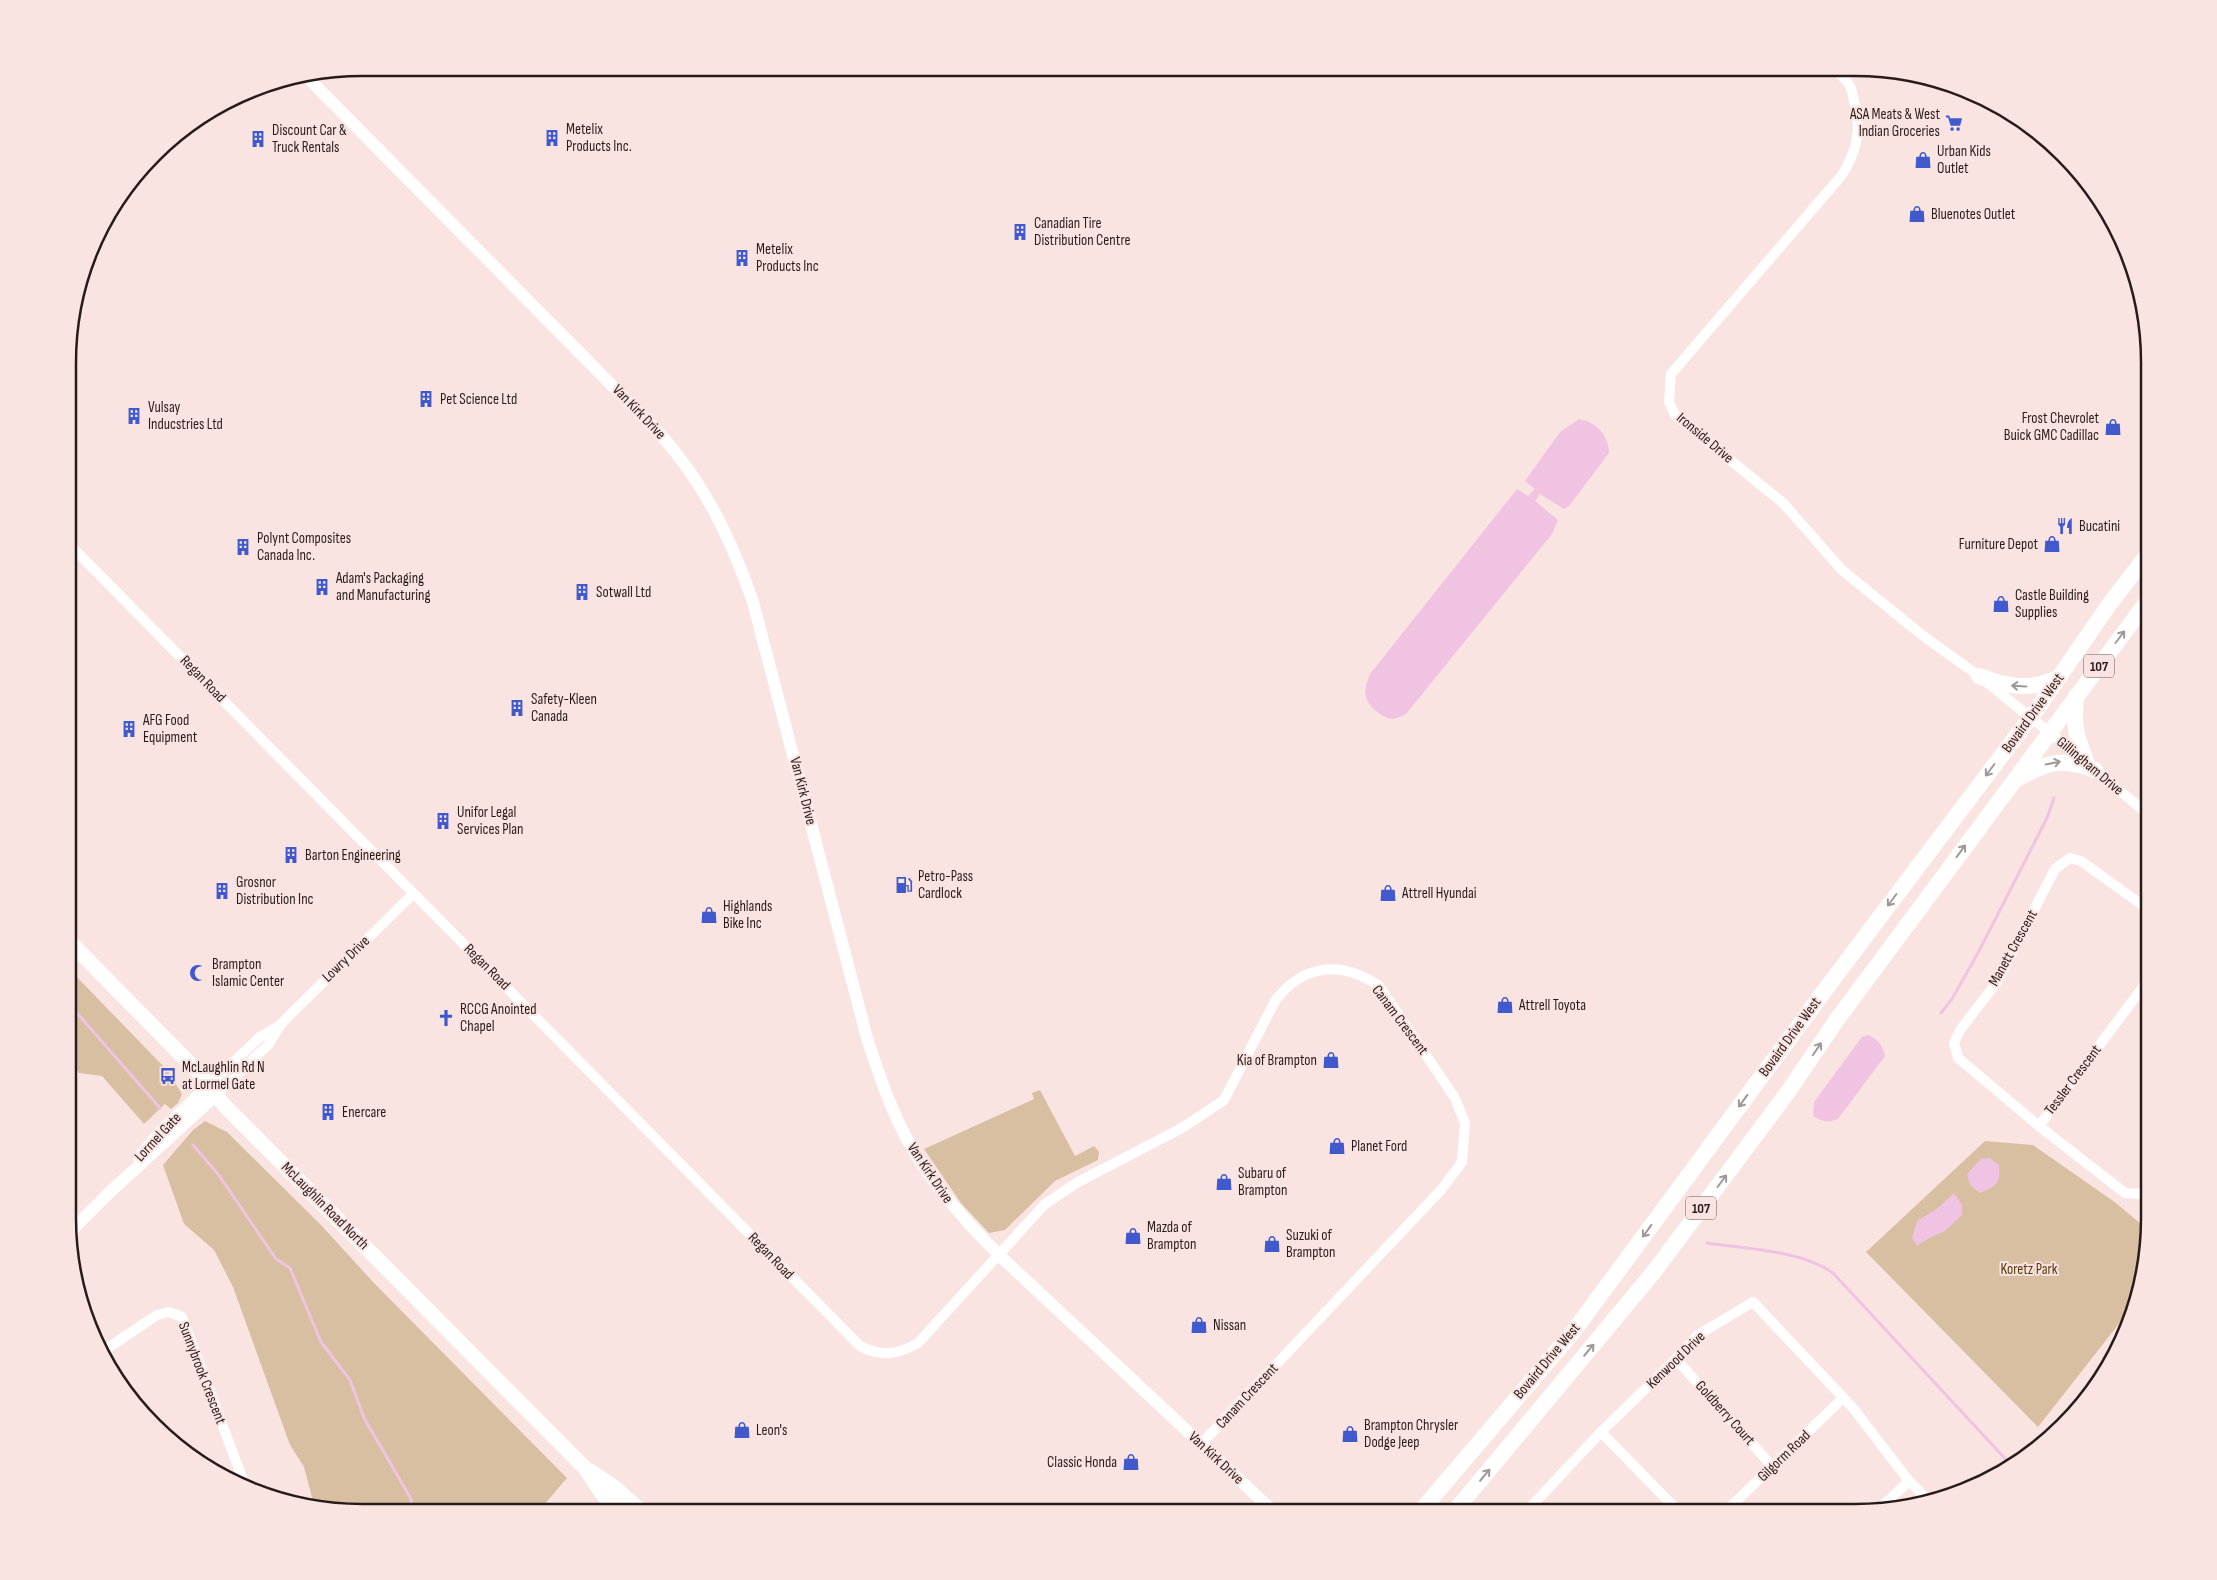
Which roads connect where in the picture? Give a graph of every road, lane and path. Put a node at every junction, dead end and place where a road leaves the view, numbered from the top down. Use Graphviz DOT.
graph roads {
  1 [pos="1841,76"];
  2 [pos="311,81"];
  3 [pos="76,551"];
  4 [pos="2141,563"];
  5 [pos="2141,610"];
  6 [pos="1979,676"];
  7 [pos="2059,677"];
  8 [pos="2076,696"];
  9 [pos="2030,717"];
  10 [pos="2048,732"];
  11 [pos="2091,767"];
  12 [pos="2013,781"];
  13 [pos="2141,808"];
  14 [pos="413,894"];
  15 [pos="2141,904"];
  16 [pos="76,948"];
  17 [pos="2141,990"];
  18 [pos="213,1090"];
  19 [pos="2039,1126"];
  20 [pos="2141,1193"];
  21 [pos="76,1226"];
  22 [pos="999,1255"];
  23 [pos="108,1348"];
  24 [pos="1676,1360"];
  25 [pos="1843,1398"];
  26 [pos="1601,1432"];
  27 [pos="1201,1444"];
  28 [pos="1774,1467"];
  29 [pos="585,1468"];
  30 [pos="242,1477"];
  31 [pos="1909,1481"];
  32 [pos="1923,1495"];
  33 [pos="1888,1502"];
  34 [pos="612,1504"];
  35 [pos="633,1504"];
  36 [pos="1265,1504"];
  37 [pos="1427,1504"];
  38 [pos="1461,1504"];
  39 [pos="1536,1504"];
  40 [pos="1671,1504"];
  41 [pos="1734,1504"];
  1 -- 6 [label="street, Ironside Drive"];
  2 -- 22 [label="street, Van Kirk Drive"];
  3 -- 14 [label="street, Regan Road"];
  4 -- 7 [label="main road, Bovaird Drive West / 107"];
  8 -- 5 [label="main road, Bovaird Drive West / 107, one-way"];
  7 -- 6 [label="main road, one-way"];
  6 -- 9 [label="street, Ironside Drive"];
  7 -- 9 [label="main road, Bovaird Drive West / 107"];
  8 -- 10 [label="main road, Bovaird Drive West / 107"];
  8 -- 11 [label="main road"];
  9 -- 10 [label="street, Gillingham Drive"];
  9 -- 37 [label="main road, Bovaird Drive West / 107, one-way"];
  10 -- 11 [label="street, Gillingham Drive"];
  10 -- 12 [label="main road, Bovaird Drive West / 107"];
  12 -- 11 [label="main road, one-way"];
  11 -- 13 [label="street, Gillingham Drive"];
  38 -- 12 [label="main road, Bovaird Drive West / 107, one-way"];
  14 -- 18 [label="street, Lowry Drive"];
  14 -- 22 [label="street, Regan Road"];
  15 -- 19 [label="street, Manett Crescent"];
  16 -- 18 [label="main road, McLaughlin Road North"];
  17 -- 19 [label="street, Tessler Crescent"];
  18 -- 21 [label="street, Lormel Gate"];
  18 -- 29 [label="main road, McLaughlin Road North"];
  19 -- 20 [label="street, Tessler Crescent"];
  22 -- 27 [label="street, Van Kirk Drive"];
  22 -- 27 [label="street, Canam Crescent"];
  23 -- 30 [label="street, Sunnybrook Crescent"];
  24 -- 25 [label="street, Kenwood Drive"];
  24 -- 26 [label="street, Kenwood Drive"];
  24 -- 28 [label="street, Goldberry Court"];
  25 -- 28 [label="street, Gilgorm Road"];
  25 -- 31 [label="street, Kenwood Drive"];
  26 -- 39 [label="street, Kenwood Drive"];
  26 -- 40 [label="street"];
  27 -- 36 [label="street, Van Kirk Drive"];
  28 -- 41 [label="street, Gilgorm Road"];
  29 -- 34 [label="main road, McLaughlin Road North"];
  29 -- 35 [label="main road, McLaughlin Road North"];
  31 -- 32 [label="street, Kenwood Drive"];
  31 -- 33 [label="street"];
}
